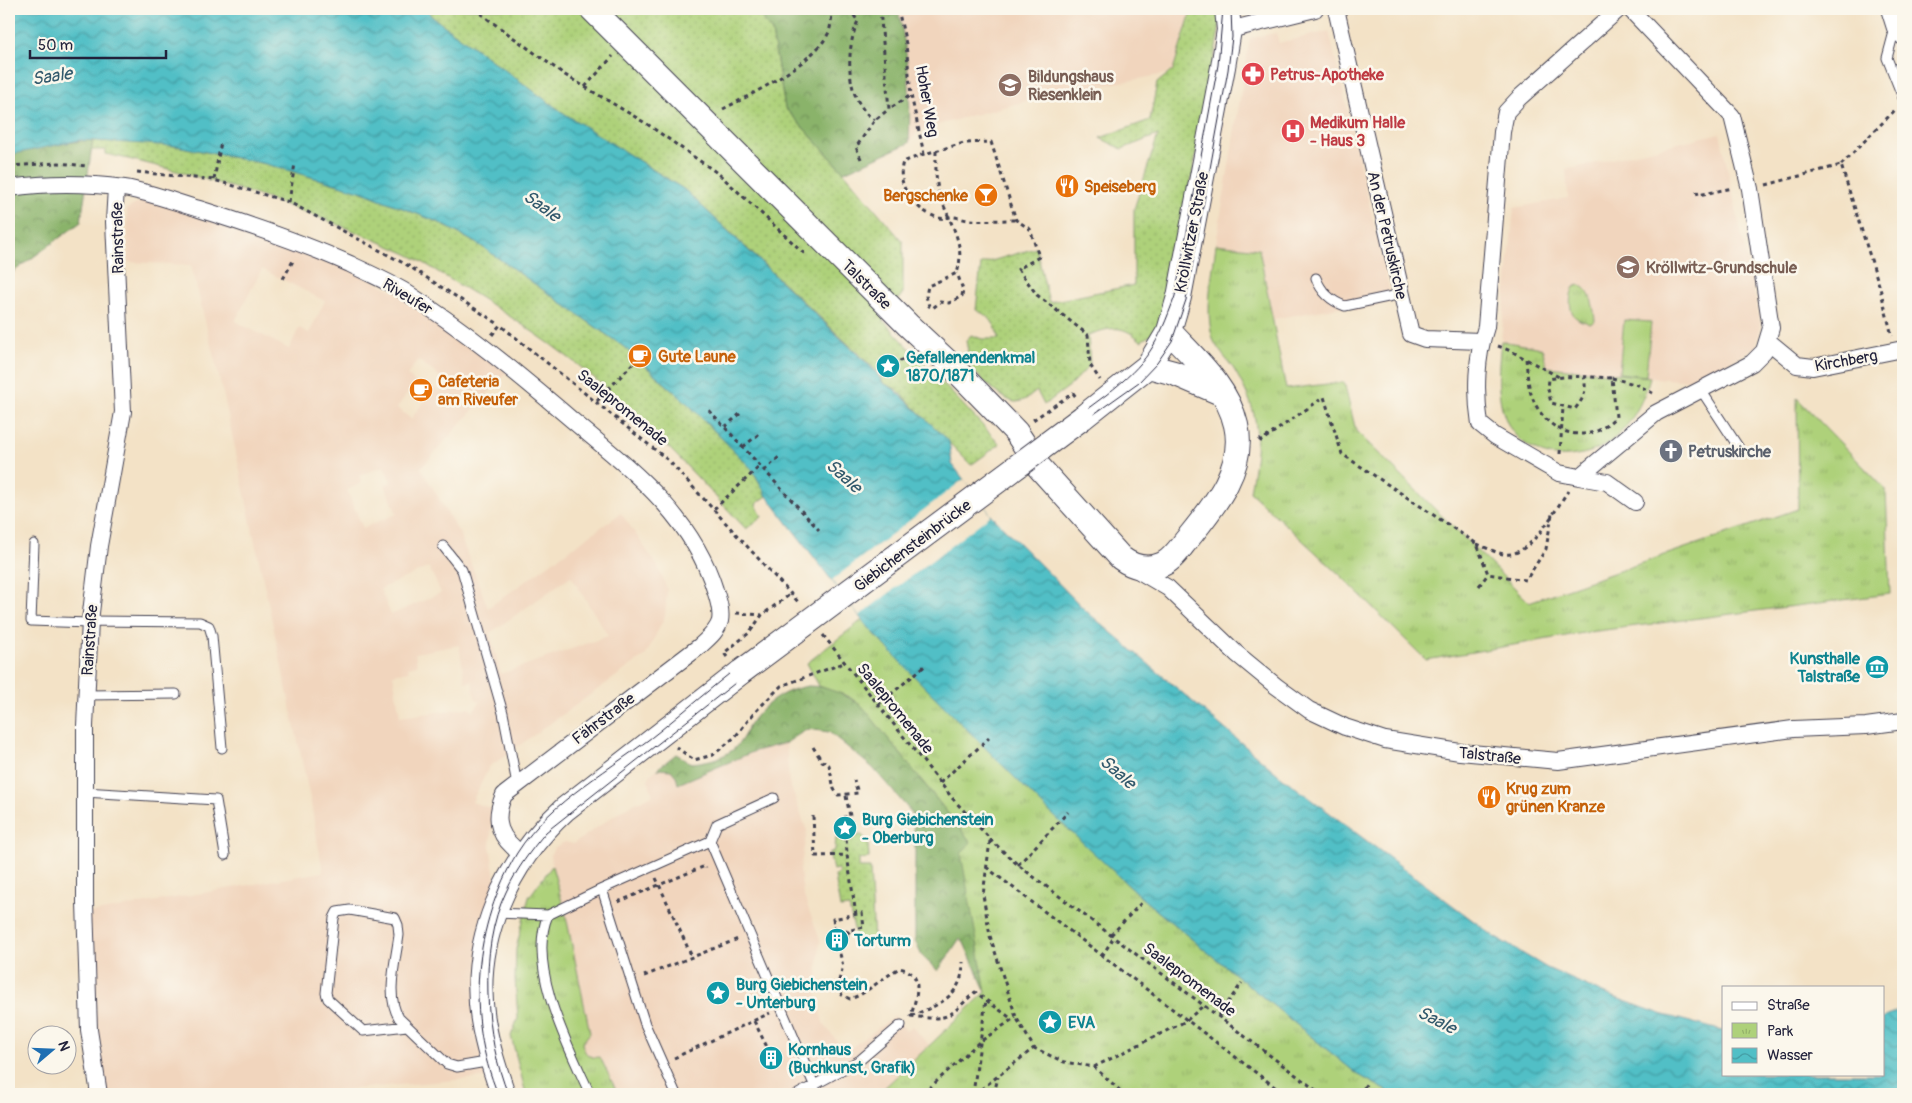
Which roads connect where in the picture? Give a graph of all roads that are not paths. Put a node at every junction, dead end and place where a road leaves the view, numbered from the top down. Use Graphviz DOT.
graph roads {
  1 [pos="592,9"];
  2 [pos="1315,9"];
  3 [pos="1336,9"];
  4 [pos="1619,9"];
  5 [pos="1630,9"];
  6 [pos="1889,9"];
  7 [pos="1228,19"];
  8 [pos="1899,33"];
  9 [pos="1903,100"];
  10 [pos="116,187"];
  11 [pos="9,188"];
  12 [pos="1316,278"];
  13 [pos="1402,294"];
  14 [pos="1169,331"];
  15 [pos="1481,341"];
  16 [pos="1768,341"];
  17 [pos="1900,350"];
  18 [pos="1148,366"];
  19 [pos="1701,390"];
  20 [pos="1224,395"];
  21 [pos="1085,416"];
  22 [pos="1740,448"];
  23 [pos="1579,476"];
  24 [pos="1635,502"];
  25 [pos="34,544"];
  26 [pos="443,546"];
  27 [pos="1132,566"];
  28 [pos="720,612"];
  29 [pos="89,622"];
  30 [pos="176,694"];
  31 [pos="86,695"];
  32 [pos="1903,721"];
  33 [pos="222,748"];
  34 [pos="517,784"];
  35 [pos="84,792"];
  36 [pos="774,798"];
  37 [pos="710,840"];
  38 [pos="225,855"];
  39 [pos="523,855"];
  40 [pos="602,889"];
  41 [pos="495,913"];
  42 [pos="548,915"];
  43 [pos="901,1025"];
  44 [pos="407,1026"];
  45 [pos="492,1061"];
  46 [pos="817,1090"];
  47 [pos="95,1093"];
  48 [pos="503,1094"];
  49 [pos="590,1094"];
  50 [pos="676,1094"];
  51 [pos="798,1094"];
  1 -- 27 [label="main road, Talstraße"];
  2 -- 7 [label="street"];
  3 -- 13 [label="street, An der Petruskirche"];
  4 -- 15 [label="street"];
  5 -- 16 [label="street"];
  6 -- 8 [label="street"];
  7 -- 14 [label="main road, Kröllwitzer Straße"];
  8 -- 9 [label="lane"];
  10 -- 11 [label="street, Riveufer"];
  10 -- 28 [label="street, Riveufer"];
  10 -- 29 [label="street, Rainstraße"];
  12 -- 13 [label="lane"];
  13 -- 15 [label="street, An der Petruskirche"];
  14 -- 18 [label="main road, Kröllwitzer Straße"];
  14 -- 20 [label="main road"];
  15 -- 23 [label="street"];
  16 -- 17 [label="street, Kirchberg"];
  16 -- 19 [label="street"];
  18 -- 20 [label="main road"];
  18 -- 21 [label="main road, Kröllwitzer Straße"];
  19 -- 22 [label="lane"];
  19 -- 23 [label="street"];
  20 -- 27 [label="main road"];
  21 -- 39 [label="main road, Giebichensteinbrücke, bridge"];
  23 -- 24 [label="street"];
  25 -- 29 [label="lane"];
  26 -- 34 [label="lane"];
  27 -- 32 [label="street, Talstraße"];
  28 -- 34 [label="street, Fährstraße"];
  29 -- 31 [label="street, Rainstraße"];
  29 -- 33 [label="lane"];
  30 -- 31 [label="lane"];
  31 -- 35 [label="street, Rainstraße"];
  34 -- 39 [label="street, Fährstraße"];
  35 -- 38 [label="lane"];
  35 -- 47 [label="street, Rainstraße"];
  36 -- 37 [label="lane"];
  37 -- 40 [label="lane"];
  37 -- 46 [label="lane"];
  39 -- 41 [label="main road"];
  40 -- 42 [label="lane"];
  40 -- 50 [label="lane"];
  41 -- 42 [label="lane"];
  41 -- 45 [label="main road"];
  42 -- 49 [label="lane"];
  43 -- 46 [label="lane"];
  44 -- 44 [label="lane"];
  44 -- 45 [label="lane"];
  45 -- 48 [label="main road"];
  46 -- 51 [label="lane"];
}
